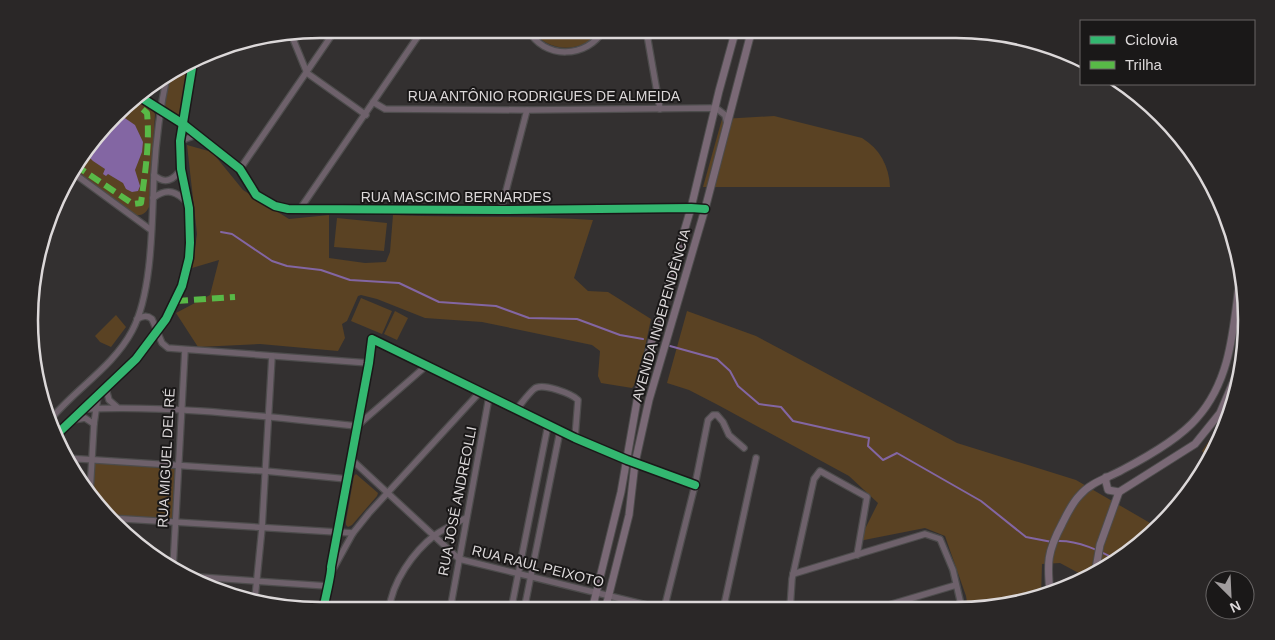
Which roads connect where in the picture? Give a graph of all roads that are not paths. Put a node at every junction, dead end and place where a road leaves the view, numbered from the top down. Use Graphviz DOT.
graph roads {
  1 [pos="330,38"];
  2 [pos="417,38"];
  3 [pos="534,38"];
  4 [pos="598,38"];
  5 [pos="648,38"];
  6 [pos="734,38"];
  7 [pos="750,38"];
  8 [pos="293,39"];
  9 [pos="193,68"];
  10 [pos="307,73"];
  11 [pos="165,83"];
  12 [pos="143,100"];
  13 [pos="373,102"];
  14 [pos="716,108"];
  15 [pos="160,109"];
  16 [pos="660,109"];
  17 [pos="527,110"];
  18 [pos="366,114"];
  19 [pos="183,124"];
  20 [pos="728,124"];
  21 [pos="196,135"];
  22 [pos="180,141"];
  23 [pos="181,169"];
  24 [pos="240,169"];
  25 [pos="154,174"];
  26 [pos="77,176"];
  27 [pos="154,198"];
  28 [pos="188,203"];
  29 [pos="300,208"];
  30 [pos="690,208"];
  31 [pos="705,209"];
  32 [pos="502,210"];
  33 [pos="151,230"];
  34 [pos="1237,300"];
  35 [pos="137,319"];
  36 [pos="157,332"];
  37 [pos="185,350"];
  38 [pos="272,356"];
  39 [pos="369,363"];
  40 [pos="426,366"];
  41 [pos="106,388"];
  42 [pos="480,392"];
  43 [pos="98,396"];
  44 [pos="489,397"];
  45 [pos="1227,397"];
  46 [pos="96,408"];
  47 [pos="119,408"];
  48 [pos="85,409"];
  49 [pos="516,410"];
  50 [pos="182,411"];
  51 [pos="54,416"];
  52 [pos="267,417"];
  53 [pos="71,421"];
  54 [pos="94,424"];
  55 [pos="548,425"];
  56 [pos="357,426"];
  57 [pos="60,431"];
  58 [pos="560,431"];
  59 [pos="575,438"];
  60 [pos="744,448"];
  61 [pos="756,458"];
  62 [pos="74,459"];
  63 [pos="351,459"];
  64 [pos="92,460"];
  65 [pos="627,460"];
  66 [pos="635,463"];
  67 [pos="178,466"];
  68 [pos="265,471"];
  69 [pos="1106,477"];
  70 [pos="1126,477"];
  71 [pos="347,480"];
  72 [pos="90,484"];
  73 [pos="695,485"];
  74 [pos="1118,492"];
  75 [pos="389,494"];
  76 [pos="466,518"];
  77 [pos="119,519"];
  78 [pos="175,522"];
  79 [pos="262,528"];
  80 [pos="337,533"];
  81 [pos="353,533"];
  82 [pos="435,536"];
  83 [pos="857,555"];
  84 [pos="459,559"];
  85 [pos="172,561"];
  86 [pos="1096,565"];
  87 [pos="332,571"];
  88 [pos="518,574"];
  89 [pos="793,574"];
  90 [pos="530,577"];
  91 [pos="205,578"];
  92 [pos="257,582"];
  93 [pos="956,585"];
  94 [pos="327,586"];
  95 [pos="1049,587"];
  96 [pos="596,594"];
  97 [pos="255,595"];
  98 [pos="609,596"];
  99 [pos="324,602"];
  100 [pos="390,602"];
  101 [pos="451,602"];
  102 [pos="513,602"];
  103 [pos="525,602"];
  104 [pos="594,602"];
  105 [pos="608,602"];
  106 [pos="635,602"];
  107 [pos="668,602"];
  108 [pos="725,602"];
  109 [pos="791,602"];
  110 [pos="899,602"];
  111 [pos="960,602"];
  1 -- 10 [label="street"];
  2 -- 13 [label="street"];
  3 -- 4 [label="street"];
  5 -- 16 [label="street"];
  6 -- 14 [label="main road, AVENIDA INDEPENDÊNCIA"];
  7 -- 20 [label="main road, AVENIDA INDEPENDÊNCIA"];
  8 -- 10 [label="street"];
  9 -- 19 [label="street"];
  10 -- 18 [label="street"];
  10 -- 24 [label="street"];
  11 -- 15 [label="street"];
  12 -- 15 [label="street"];
  13 -- 17 [label="street, RUA ANTÔNIO RODRIGUES DE ALMEIDA"];
  13 -- 18 [label="street"];
  14 -- 16 [label="street, RUA ANTÔNIO RODRIGUES DE ALMEIDA"];
  14 -- 20 [label="street"];
  14 -- 30 [label="main road, AVENIDA INDEPENDÊNCIA"];
  15 -- 19 [label="street"];
  15 -- 25 [label="street"];
  16 -- 17 [label="street, RUA ANTÔNIO RODRIGUES DE ALMEIDA"];
  17 -- 32 [label="street"];
  18 -- 29 [label="street"];
  19 -- 21 [label="street"];
  19 -- 22 [label="street"];
  20 -- 31 [label="main road, AVENIDA INDEPENDÊNCIA"];
  21 -- 22 [label="street"];
  21 -- 24 [label="street"];
  22 -- 23 [label="street"];
  23 -- 25 [label="street"];
  23 -- 28 [label="street"];
  24 -- 29 [label="street, RUA MASCIMO BERNARDES"];
  25 -- 27 [label="street"];
  26 -- 33 [label="street"];
  27 -- 28 [label="street"];
  27 -- 33 [label="street"];
  28 -- 36 [label="street"];
  29 -- 32 [label="street, RUA MASCIMO BERNARDES"];
  30 -- 31 [label="street, RUA MASCIMO BERNARDES"];
  30 -- 32 [label="street, RUA MASCIMO BERNARDES"];
  30 -- 65 [label="main road, AVENIDA INDEPENDÊNCIA"];
  31 -- 66 [label="main road, AVENIDA INDEPENDÊNCIA"];
  33 -- 35 [label="street"];
  34 -- 70 [label="main road"];
  35 -- 36 [label="street"];
  35 -- 51 [label="street"];
  36 -- 37 [label="street"];
  36 -- 41 [label="street"];
  37 -- 38 [label="street"];
  37 -- 50 [label="street, RUA MIGUEL DEL RÉ"];
  38 -- 39 [label="street"];
  38 -- 52 [label="street"];
  39 -- 40 [label="street"];
  39 -- 56 [label="street"];
  40 -- 42 [label="street"];
  40 -- 56 [label="street"];
  41 -- 43 [label="street"];
  41 -- 47 [label="street"];
  42 -- 44 [label="street"];
  42 -- 75 [label="street"];
  43 -- 46 [label="street"];
  43 -- 48 [label="street"];
  44 -- 49 [label="street"];
  44 -- 76 [label="street, RUA JOSÉ ANDREOLLI"];
  45 -- 70 [label="main road"];
  46 -- 47 [label="street"];
  46 -- 48 [label="street"];
  46 -- 54 [label="street"];
  47 -- 50 [label="street"];
  48 -- 53 [label="street"];
  49 -- 55 [label="street"];
  49 -- 59 [label="street"];
  50 -- 52 [label="street"];
  50 -- 67 [label="street, RUA MIGUEL DEL RÉ"];
  52 -- 56 [label="street"];
  52 -- 68 [label="street"];
  53 -- 54 [label="street"];
  53 -- 57 [label="street"];
  54 -- 64 [label="street"];
  55 -- 58 [label="street"];
  55 -- 88 [label="street"];
  56 -- 63 [label="street"];
  58 -- 59 [label="street"];
  58 -- 90 [label="street"];
  59 -- 65 [label="street"];
  60 -- 73 [label="street"];
  61 -- 108 [label="street"];
  62 -- 64 [label="street"];
  63 -- 71 [label="street"];
  63 -- 75 [label="street, RUA RAUL PEIXOTO"];
  64 -- 67 [label="street"];
  64 -- 72 [label="street"];
  65 -- 66 [label="street"];
  65 -- 96 [label="main road, AVENIDA INDEPENDÊNCIA"];
  66 -- 73 [label="street"];
  66 -- 98 [label="main road, AVENIDA INDEPENDÊNCIA"];
  67 -- 68 [label="street"];
  67 -- 78 [label="street, RUA MIGUEL DEL RÉ"];
  68 -- 71 [label="street"];
  68 -- 79 [label="street"];
  69 -- 70 [label="main road"];
  69 -- 74 [label="main road"];
  69 -- 95 [label="main road"];
  70 -- 74 [label="main road"];
  71 -- 80 [label="street"];
  73 -- 107 [label="street"];
  74 -- 86 [label="main road"];
  75 -- 81 [label="street"];
  75 -- 82 [label="street, RUA RAUL PEIXOTO"];
  76 -- 82 [label="street"];
  76 -- 84 [label="street, RUA JOSÉ ANDREOLLI"];
  77 -- 78 [label="street"];
  78 -- 79 [label="street"];
  78 -- 85 [label="street, RUA MIGUEL DEL RÉ"];
  79 -- 80 [label="street"];
  79 -- 92 [label="street"];
  80 -- 81 [label="street"];
  80 -- 87 [label="street"];
  81 -- 87 [label="street"];
  82 -- 84 [label="street, RUA RAUL PEIXOTO"];
  82 -- 100 [label="street"];
  83 -- 89 [label="street"];
  83 -- 89 [label="street"];
  83 -- 93 [label="street"];
  84 -- 88 [label="street, RUA RAUL PEIXOTO"];
  84 -- 101 [label="street, RUA JOSÉ ANDREOLLI"];
  87 -- 94 [label="street"];
  88 -- 90 [label="street, RUA RAUL PEIXOTO"];
  88 -- 102 [label="street"];
  89 -- 109 [label="street"];
  90 -- 96 [label="street, RUA RAUL PEIXOTO"];
  90 -- 103 [label="street"];
  91 -- 92 [label="street"];
  92 -- 94 [label="street"];
  92 -- 97 [label="street"];
  93 -- 110 [label="street"];
  93 -- 111 [label="street"];
  94 -- 99 [label="street"];
  96 -- 98 [label="street, RUA RAUL PEIXOTO"];
  96 -- 104 [label="main road, AVENIDA INDEPENDÊNCIA"];
  98 -- 105 [label="main road, AVENIDA INDEPENDÊNCIA"];
  98 -- 106 [label="street, RUA RAUL PEIXOTO"];
}
